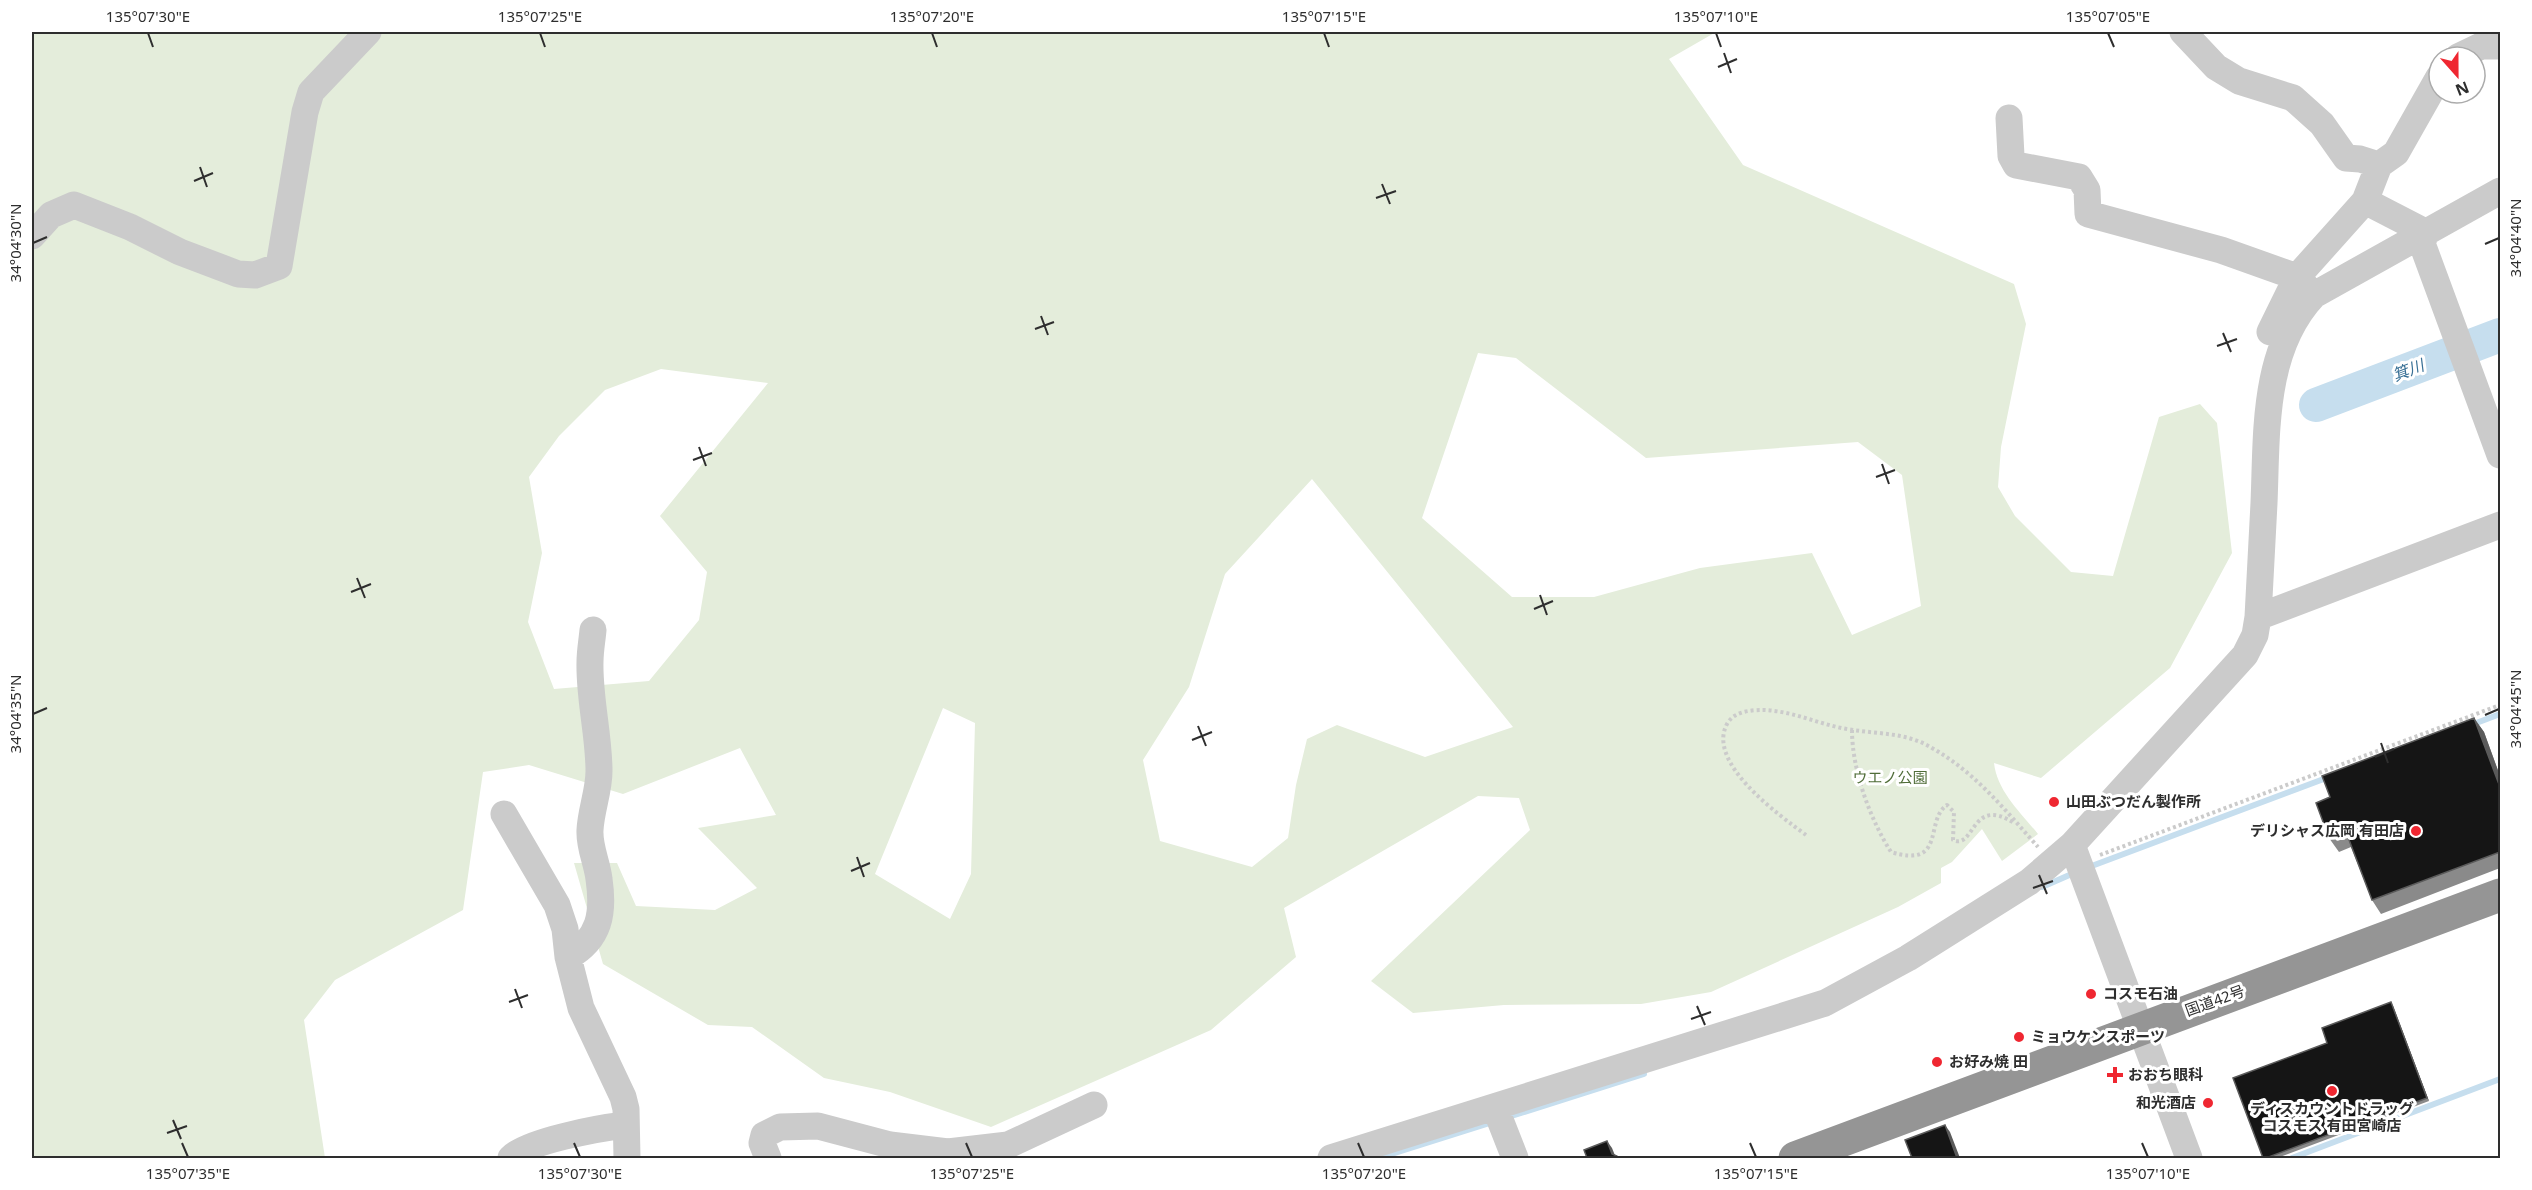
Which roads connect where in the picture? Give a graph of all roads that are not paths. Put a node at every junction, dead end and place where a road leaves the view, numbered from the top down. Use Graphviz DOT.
graph roads {
  1 [pos="368,32"];
  2 [pos="2184,32"];
  3 [pos="2427,98"];
  4 [pos="2009,118"];
  5 [pos="2379,165"];
  6 [pos="2500,191"];
  7 [pos="2365,201"];
  8 [pos="32,236"];
  9 [pos="2423,236"];
  10 [pos="2306,286"];
  11 [pos="2500,455"];
  12 [pos="2500,525"];
  13 [pos="2258,617"];
  14 [pos="593,630"];
  15 [pos="504,814"];
  16 [pos="2068,857"];
  17 [pos="2500,895"];
  18 [pos="568,957"];
  19 [pos="2140,1029"];
  20 [pos="1094,1105"];
  21 [pos="1495,1107"];
  22 [pos="625,1125"];
  23 [pos="511,1158"];
  24 [pos="627,1158"];
  25 [pos="768,1158"];
  26 [pos="1331,1158"];
  27 [pos="1515,1158"];
  28 [pos="1795,1158"];
  29 [pos="2189,1158"];
  1 -- 8 [label="street"];
  2 -- 5 [label="street"];
  3 -- 5 [label="street"];
  4 -- 10 [label="street"];
  5 -- 7 [label="street"];
  6 -- 9 [label="street"];
  7 -- 9 [label="street"];
  7 -- 10 [label="street"];
  9 -- 10 [label="street"];
  9 -- 11 [label="street"];
  10 -- 13 [label="street"];
  12 -- 13 [label="street"];
  13 -- 16 [label="street"];
  14 -- 18 [label="street"];
  15 -- 18 [label="street"];
  16 -- 19 [label="street"];
  16 -- 21 [label="street"];
  17 -- 19 [label="highway, 国道42号"];
  18 -- 22 [label="street"];
  19 -- 28 [label="highway, 国道42号"];
  19 -- 29 [label="street"];
  20 -- 25 [label="street"];
  21 -- 26 [label="street"];
  21 -- 27 [label="street"];
  22 -- 23 [label="street"];
  22 -- 24 [label="street"];
}
